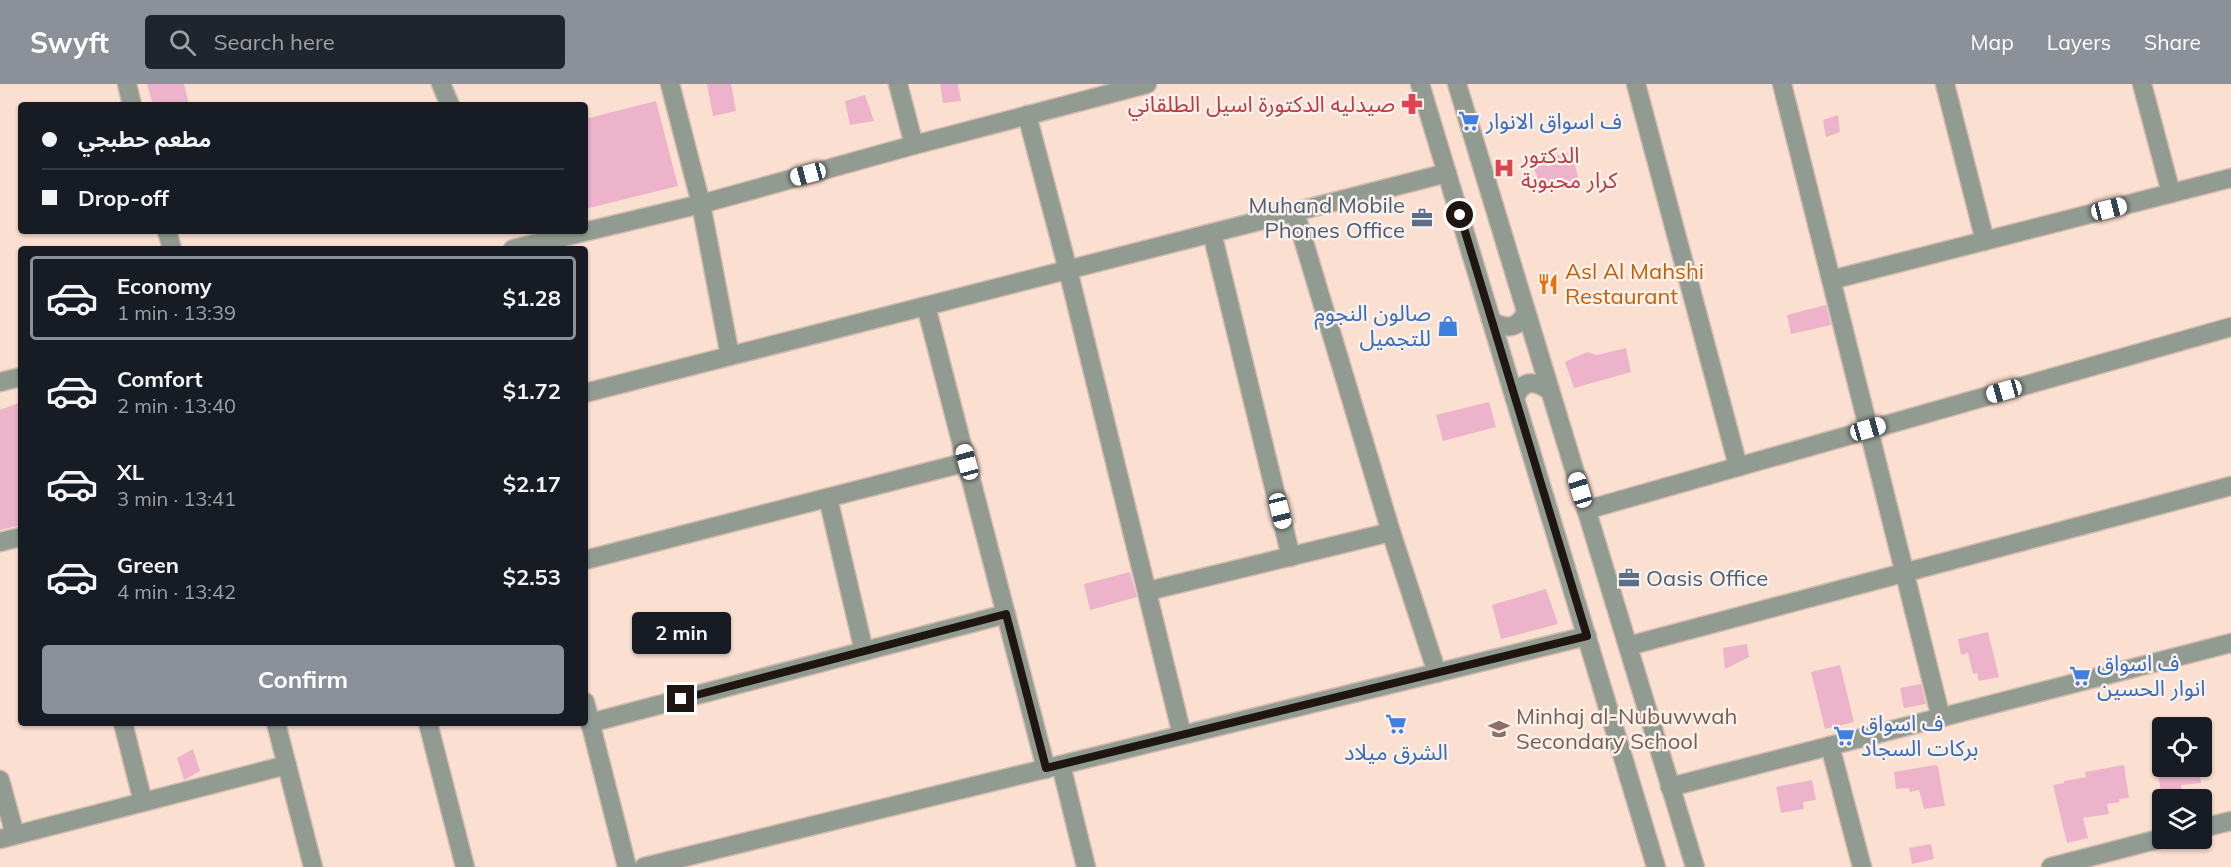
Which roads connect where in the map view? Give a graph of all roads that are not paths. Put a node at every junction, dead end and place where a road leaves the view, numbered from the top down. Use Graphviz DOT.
graph roads {
  1 [pos="126,84"];
  2 [pos="441,84"];
  3 [pos="670,84"];
  4 [pos="898,84"];
  5 [pos="1147,84"];
  6 [pos="1420,84"];
  7 [pos="1456,84"];
  8 [pos="1636,84"];
  9 [pos="1782,84"];
  10 [pos="1945,84"];
  11 [pos="2142,84"];
  12 [pos="131,102"];
  13 [pos="449,102"];
  14 [pos="1027,115"];
  15 [pos="914,145"];
  16 [pos="1447,173"];
  17 [pos="2231,178"];
  18 [pos="2171,193"];
  19 [pos="701,204"];
  20 [pos="1295,212"];
  21 [pos="588,227"];
  22 [pos="1212,233"];
  23 [pos="555,234"];
  24 [pos="1985,241"];
  25 [pos="516,242"];
  26 [pos="1068,270"];
  27 [pos="1831,280"];
  28 [pos="926,306"];
  29 [pos="1526,312"];
  30 [pos="1491,320"];
  31 [pos="2231,327"];
  32 [pos="730,356"];
  33 [pos="18,378"];
  34 [pos="0,382"];
  35 [pos="1549,390"];
  36 [pos="588,392"];
  37 [pos="1515,399"];
  38 [pos="1868,429"];
  39 [pos="967,462"];
  40 [pos="1738,466"];
  41 [pos="2231,486"];
  42 [pos="828,498"];
  43 [pos="1586,510"];
  44 [pos="1391,532"];
  45 [pos="18,538"];
  46 [pos="0,542"];
  47 [pos="1291,558"];
  48 [pos="588,559"];
  49 [pos="1904,573"];
  50 [pos="1148,591"];
  51 [pos="1006,614"];
  52 [pos="1587,636"];
  53 [pos="2231,643"];
  54 [pos="1628,646"];
  55 [pos="864,651"];
  56 [pos="1437,673"];
  57 [pos="588,715"];
  58 [pos="1941,718"];
  59 [pos="590,723"];
  60 [pos="124,726"];
  61 [pos="277,726"];
  62 [pos="429,726"];
  63 [pos="1182,735"];
  64 [pos="1830,746"];
  65 [pos="287,765"];
  66 [pos="1054,767"];
  67 [pos="0,780"];
  68 [pos="1670,787"];
  69 [pos="143,802"];
  70 [pos="2231,820"];
  71 [pos="2212,825"];
  72 [pos="8,837"];
  73 [pos="2152,841"];
  74 [pos="313,867"];
  75 [pos="465,867"];
  76 [pos="627,867"];
  77 [pos="645,867"];
  78 [pos="1086,867"];
  79 [pos="1656,867"];
  80 [pos="1695,867"];
  81 [pos="1862,867"];
  82 [pos="2051,867"];
  1 -- 12 [label="street"];
  2 -- 13 [label="street"];
  3 -- 19 [label="street"];
  4 -- 15 [label="street"];
  5 -- 14 [label="street"];
  6 -- 16 [label="street"];
  7 -- 29 [label="street"];
  8 -- 40 [label="street"];
  9 -- 27 [label="street"];
  10 -- 24 [label="street"];
  11 -- 18 [label="street"];
  14 -- 15 [label="street"];
  14 -- 26 [label="street"];
  15 -- 19 [label="street"];
  16 -- 20 [label="street"];
  16 -- 30 [label="street"];
  17 -- 18 [label="street"];
  18 -- 24 [label="street"];
  19 -- 21 [label="street"];
  19 -- 32 [label="street"];
  20 -- 22 [label="street"];
  20 -- 44 [label="street"];
  22 -- 26 [label="street"];
  22 -- 47 [label="street"];
  23 -- 25 [label="street"];
  24 -- 27 [label="street"];
  26 -- 28 [label="street"];
  26 -- 50 [label="street"];
  27 -- 38 [label="street"];
  28 -- 32 [label="street"];
  28 -- 39 [label="street"];
  29 -- 30 [label="street"];
  29 -- 35 [label="street"];
  30 -- 37 [label="street"];
  31 -- 38 [label="street"];
  32 -- 36 [label="street"];
  33 -- 34 [label="street"];
  35 -- 37 [label="street"];
  35 -- 43 [label="street"];
  37 -- 52 [label="street"];
  38 -- 40 [label="street"];
  38 -- 49 [label="street"];
  39 -- 42 [label="street"];
  39 -- 51 [label="street"];
  40 -- 43 [label="street"];
  41 -- 49 [label="street"];
  42 -- 48 [label="street"];
  42 -- 55 [label="street"];
  43 -- 54 [label="street"];
  44 -- 47 [label="street"];
  44 -- 56 [label="street"];
  45 -- 46 [label="street"];
  47 -- 50 [label="street"];
  49 -- 54 [label="street"];
  49 -- 58 [label="street"];
  50 -- 63 [label="street"];
  51 -- 55 [label="street"];
  51 -- 66 [label="street"];
  52 -- 56 [label="street"];
  52 -- 79 [label="street"];
  53 -- 58 [label="street"];
  54 -- 68 [label="street"];
  55 -- 59 [label="street"];
  56 -- 63 [label="street"];
  57 -- 59 [label="street"];
  58 -- 64 [label="street"];
  59 -- 76 [label="street"];
  60 -- 69 [label="street"];
  61 -- 65 [label="street"];
  62 -- 75 [label="street"];
  63 -- 66 [label="street"];
  64 -- 68 [label="street"];
  64 -- 81 [label="street"];
  65 -- 69 [label="street"];
  65 -- 74 [label="street"];
  66 -- 77 [label="street"];
  66 -- 78 [label="street"];
  67 -- 72 [label="street"];
  68 -- 80 [label="street"];
  69 -- 72 [label="street"];
  70 -- 71 [label="street"];
  73 -- 82 [label="street"];
}
